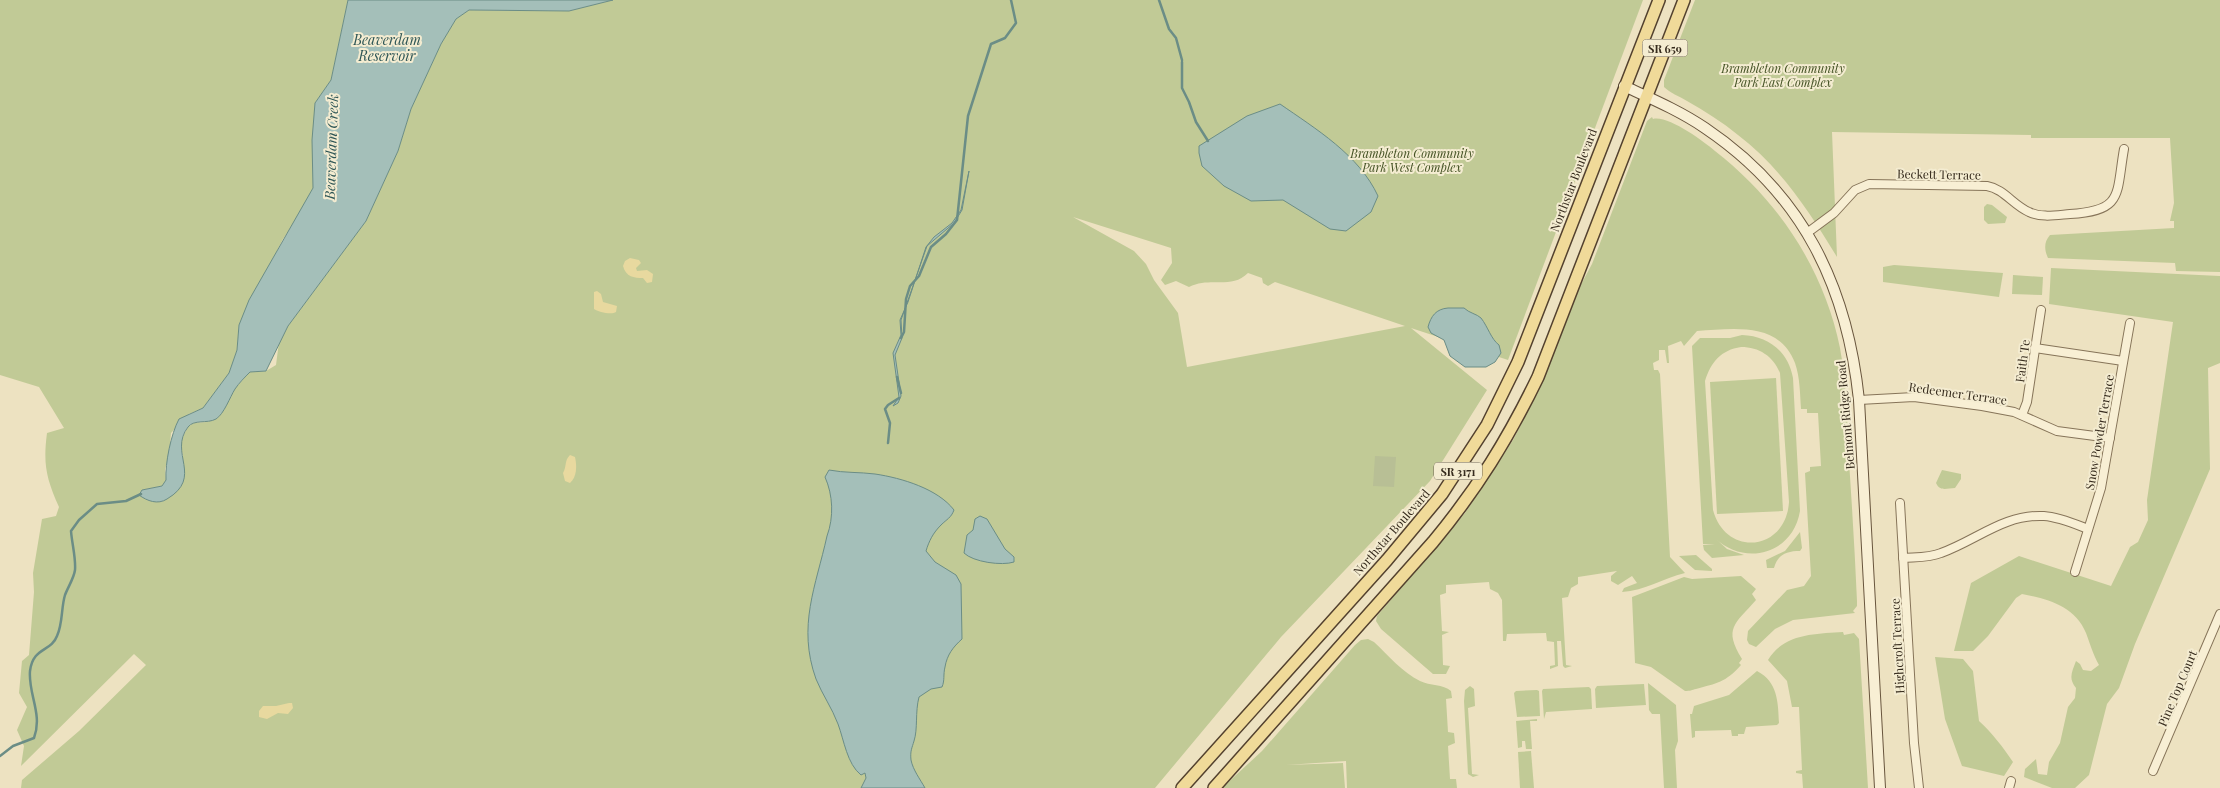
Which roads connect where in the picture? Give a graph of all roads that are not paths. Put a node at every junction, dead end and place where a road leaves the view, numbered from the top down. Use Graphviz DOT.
graph roads {
  1 [pos="1659,0"];
  2 [pos="1684,0"];
  3 [pos="1624,86"];
  4 [pos="1646,96"];
  5 [pos="2124,149"];
  6 [pos="1807,233"];
  7 [pos="2041,310"];
  8 [pos="2130,323"];
  9 [pos="2035,348"];
  10 [pos="2123,361"];
  11 [pos="1859,400"];
  12 [pos="2022,415"];
  13 [pos="2110,438"];
  14 [pos="1900,503"];
  15 [pos="2088,529"];
  16 [pos="1903,558"];
  17 [pos="2075,572"];
  18 [pos="2220,614"];
  19 [pos="2154,770"];
  20 [pos="1182,788"];
  21 [pos="1214,788"];
  22 [pos="1880,788"];
  23 [pos="1919,788"];
  1 -- 3 [label="main road, SR 659"];
  2 -- 4 [label="main road, SR 659"];
  3 -- 4 [label="main road, Belmont Ridge Road"];
  3 -- 20 [label="main road, Northstar Boulevard / SR 3171"];
  4 -- 6 [label="main road, Belmont Ridge Road"];
  4 -- 21 [label="main road, SR 3171"];
  5 -- 6 [label="street, Beckett Terrace"];
  6 -- 11 [label="main road, Belmont Ridge Road"];
  7 -- 9 [label="street, Faith Te"];
  8 -- 10 [label="street, Snow Powder Terrace"];
  9 -- 10 [label="street"];
  9 -- 12 [label="street, Faith Te"];
  10 -- 13 [label="street, Snow Powder Terrace"];
  11 -- 12 [label="street, Redeemer Terrace"];
  11 -- 22 [label="main road, Belmont Ridge Road"];
  12 -- 13 [label="street, Redeemer Terrace"];
  13 -- 15 [label="street, Snow Powder Terrace"];
  14 -- 16 [label="street, Highcroft Terrace"];
  15 -- 16 [label="street"];
  15 -- 17 [label="street, Snow Powder Terrace"];
  16 -- 23 [label="street, Highcroft Terrace"];
  18 -- 19 [label="street, Pine Top Court"];
}
